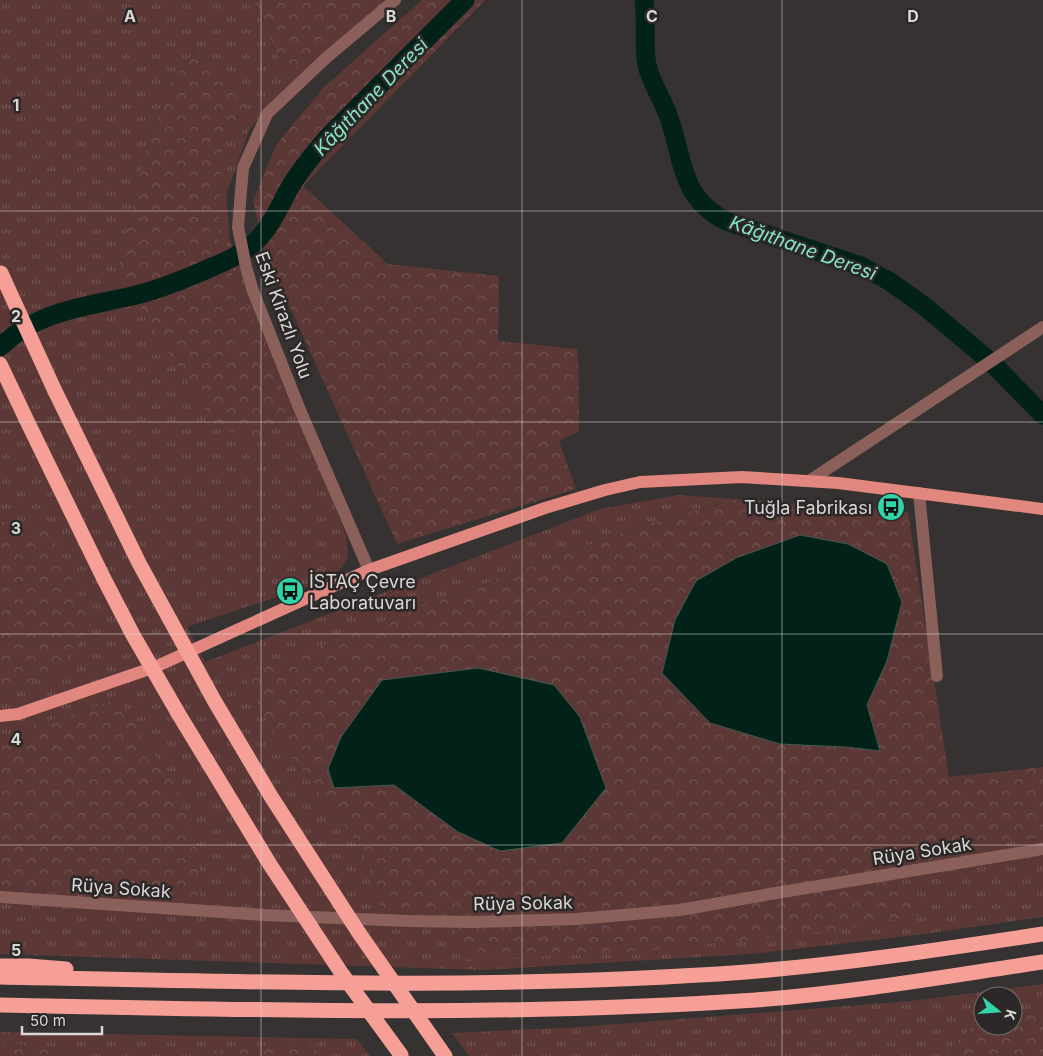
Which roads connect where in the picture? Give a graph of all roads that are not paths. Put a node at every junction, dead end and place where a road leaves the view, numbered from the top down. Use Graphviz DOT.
graph roads {
  1 [pos="395,0"];
  2 [pos="0,269"];
  3 [pos="1043,327"];
  4 [pos="0,364"];
  5 [pos="809,481"];
  6 [pos="919,493"];
  7 [pos="1043,509"];
  8 [pos="369,570"];
  9 [pos="938,676"];
  10 [pos="0,716"];
  11 [pos="1043,849"];
  12 [pos="0,897"];
  13 [pos="1043,934"];
  14 [pos="1043,962"];
  15 [pos="0,966"];
  16 [pos="0,977"];
  17 [pos="107,979"];
  18 [pos="0,1005"];
  19 [pos="401,1056"];
  20 [pos="445,1056"];
  1 -- 8 [label="street, Eski Kirazlı Yolu"];
  2 -- 20 [label="highway, bridge"];
  3 -- 5 [label="street"];
  4 -- 19 [label="highway, bridge"];
  5 -- 6 [label="main road"];
  5 -- 8 [label="main road"];
  6 -- 7 [label="main road"];
  6 -- 9 [label="street"];
  8 -- 10 [label="main road"];
  11 -- 12 [label="street, Rüya Sokak"];
  13 -- 17 [label="highway"];
  14 -- 18 [label="highway"];
  15 -- 17 [label="highway"];
  16 -- 17 [label="highway"];
}
